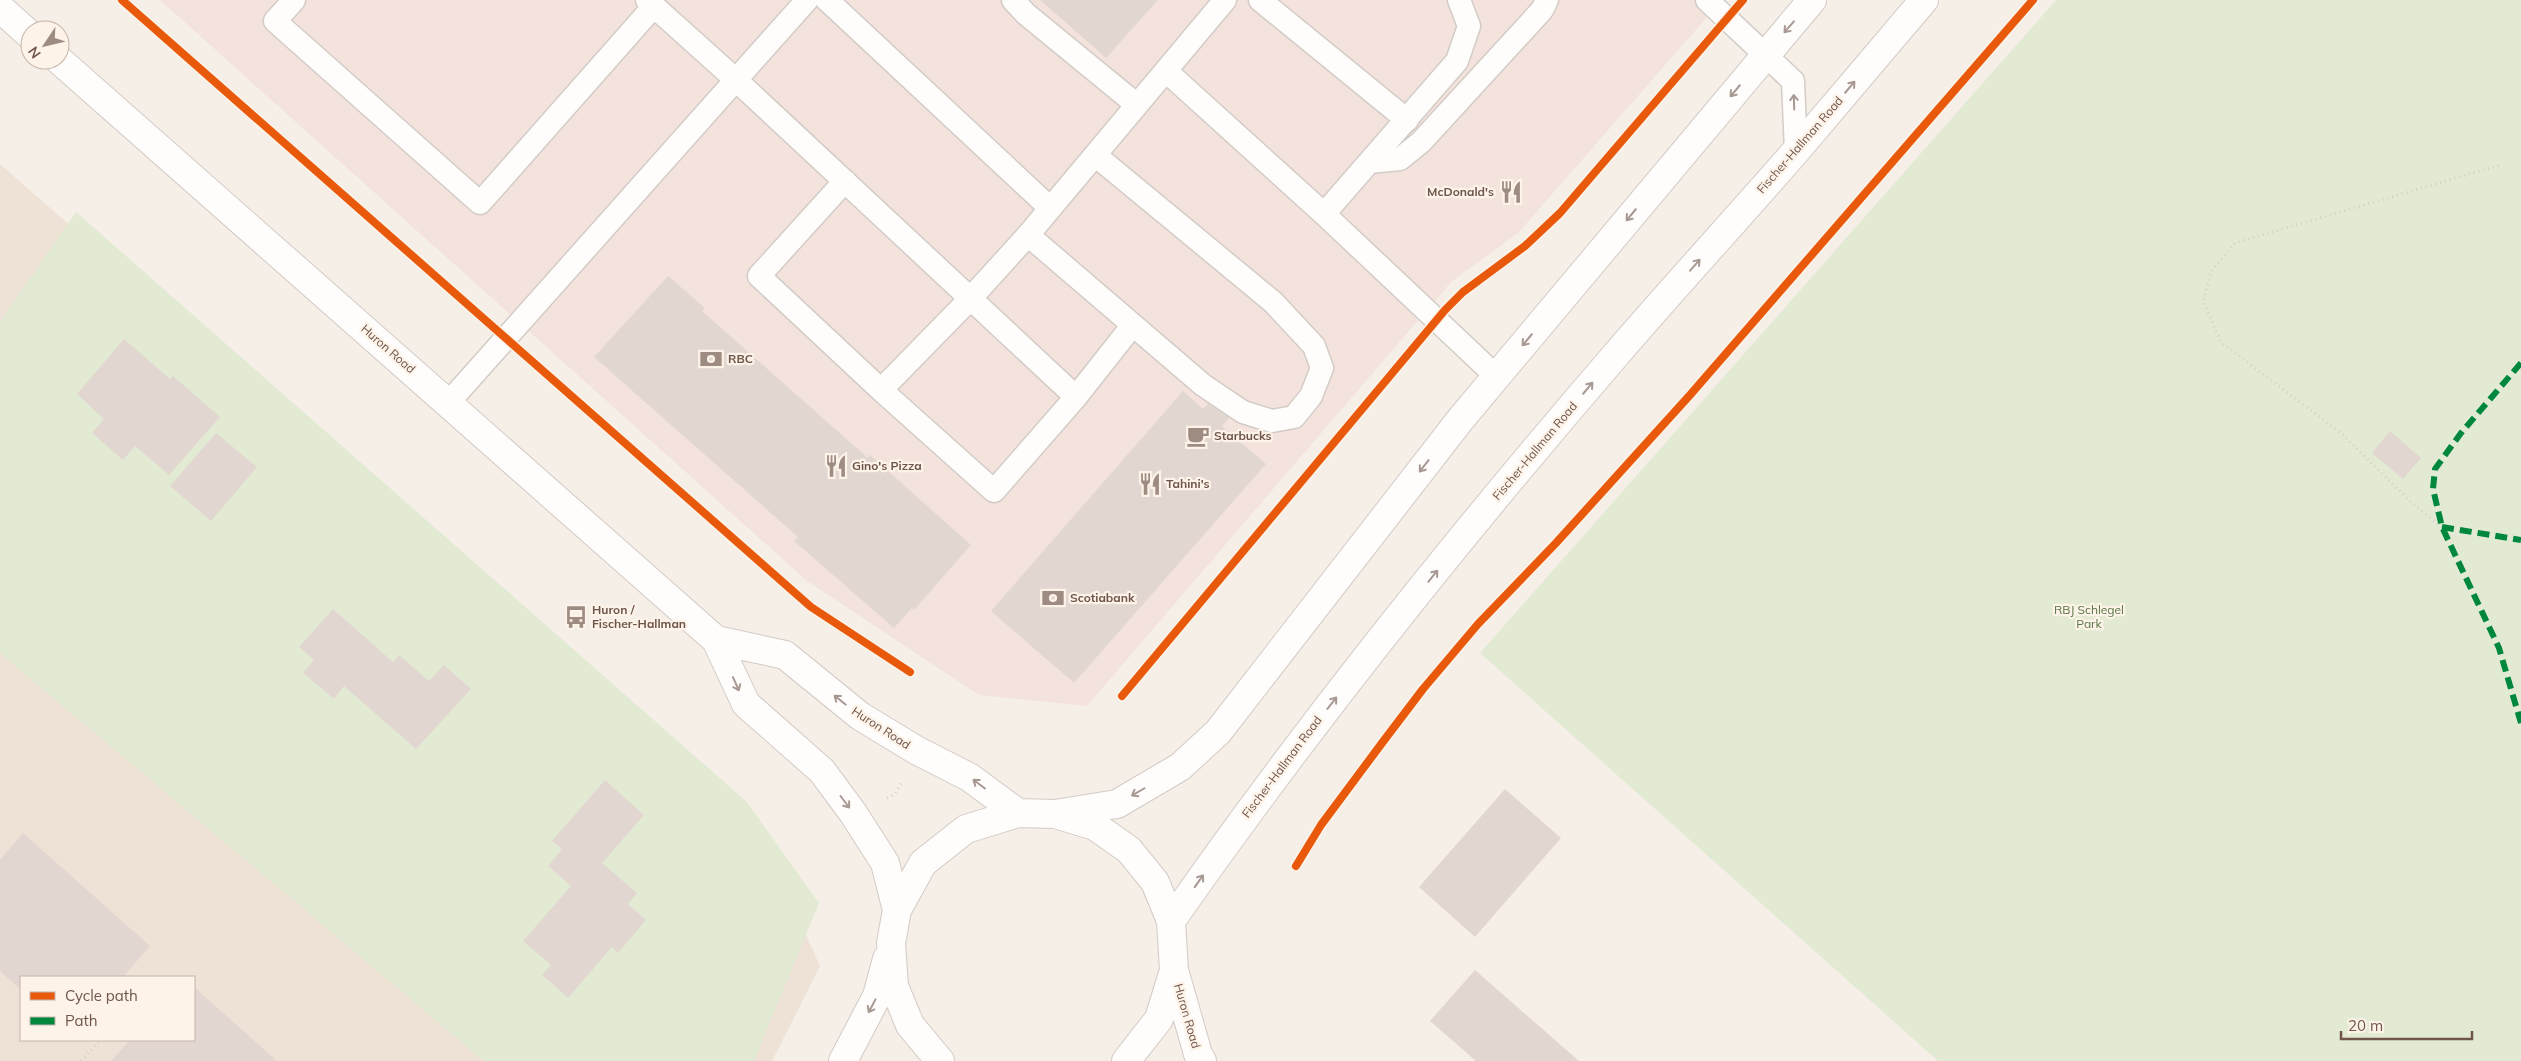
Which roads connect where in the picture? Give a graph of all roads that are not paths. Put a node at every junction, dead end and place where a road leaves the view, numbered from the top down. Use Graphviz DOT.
graph roads {
  1 [pos="294,0"];
  2 [pos="807,0"];
  3 [pos="827,0"];
  4 [pos="1013,0"];
  5 [pos="1225,0"];
  6 [pos="1260,0"];
  7 [pos="1459,0"];
  8 [pos="1547,0"];
  9 [pos="1707,0"];
  10 [pos="1812,0"];
  11 [pos="1924,0"];
  12 [pos="651,3"];
  13 [pos="0,8"];
  14 [pos="20,26"];
  15 [pos="1766,54"];
  16 [pos="70,70"];
  17 [pos="1166,71"];
  18 [pos="735,79"];
  19 [pos="1137,105"];
  20 [pos="1406,120"];
  21 [pos="1796,150"];
  22 [pos="1095,155"];
  23 [pos="1369,162"];
  24 [pos="845,180"];
  25 [pos="1050,208"];
  26 [pos="1324,214"];
  27 [pos="1028,235"];
  28 [pos="970,299"];
  29 [pos="1132,326"];
  30 [pos="1497,376"];
  31 [pos="881,390"];
  32 [pos="1076,397"];
  33 [pos="449,402"];
  34 [pos="716,640"];
  35 [pos="1018,813"];
  36 [pos="1055,814"];
  37 [pos="897,910"];
  38 [pos="1171,921"];
  39 [pos="891,943"];
  40 [pos="1174,970"];
  41 [pos="843,1061"];
  42 [pos="940,1061"];
  43 [pos="1126,1061"];
  44 [pos="1202,1061"];
  1 -- 12 [label="lane"];
  2 -- 18 [label="lane"];
  3 -- 25 [label="lane"];
  4 -- 19 [label="lane"];
  5 -- 17 [label="lane"];
  6 -- 20 [label="lane"];
  7 -- 20 [label="lane"];
  8 -- 23 [label="lane"];
  9 -- 15 [label="lane"];
  10 -- 15 [label="main road, one-way"];
  21 -- 11 [label="main road, Fischer-Hallman Road, one-way"];
  12 -- 18 [label="lane"];
  13 -- 14 [label="main road"];
  21 -- 15 [label="lane, one-way"];
  15 -- 30 [label="main road, one-way"];
  16 -- 33 [label="main road, Huron Road"];
  17 -- 19 [label="lane"];
  17 -- 26 [label="lane"];
  18 -- 24 [label="lane"];
  18 -- 33 [label="lane"];
  19 -- 22 [label="lane"];
  20 -- 23 [label="lane"];
  38 -- 21 [label="main road, Fischer-Hallman Road, one-way"];
  22 -- 25 [label="lane"];
  22 -- 29 [label="lane"];
  23 -- 26 [label="lane"];
  24 -- 28 [label="lane"];
  24 -- 31 [label="lane"];
  25 -- 27 [label="lane"];
  26 -- 30 [label="lane"];
  27 -- 28 [label="lane"];
  27 -- 29 [label="lane"];
  28 -- 31 [label="lane"];
  28 -- 32 [label="lane"];
  29 -- 32 [label="lane"];
  30 -- 36 [label="main road, one-way"];
  31 -- 32 [label="lane"];
  33 -- 34 [label="main road, Huron Road"];
  35 -- 34 [label="main road, Huron Road, one-way"];
  34 -- 37 [label="main road, Huron Road, one-way"];
  35 -- 36 [label="main road"];
  35 -- 37 [label="main road"];
  36 -- 38 [label="main road"];
  37 -- 39 [label="main road"];
  38 -- 40 [label="main road"];
  39 -- 41 [label="main road, one-way"];
  39 -- 42 [label="main road"];
  40 -- 43 [label="main road"];
  40 -- 44 [label="main road, Huron Road"];
}
